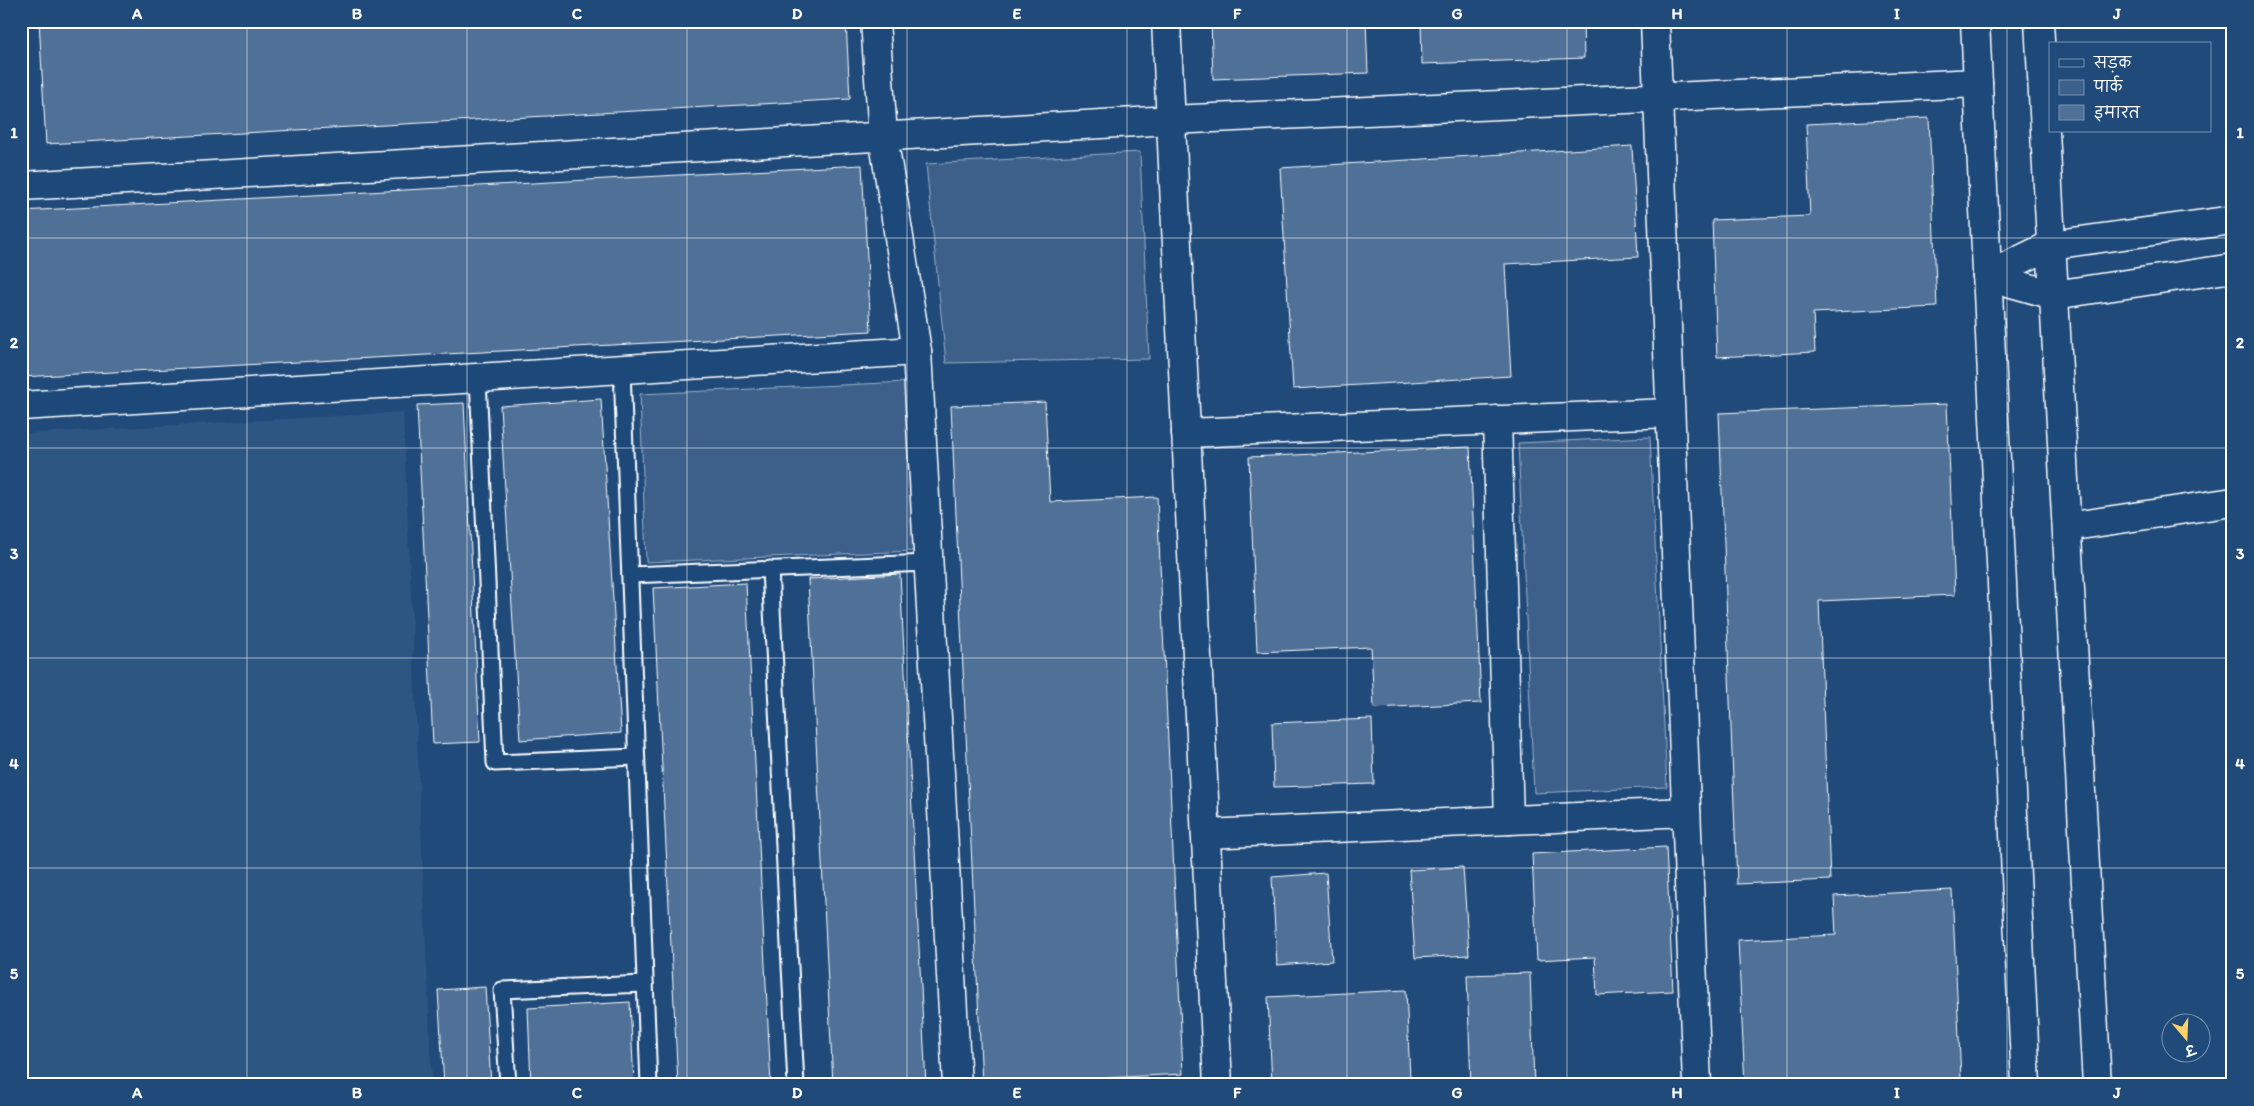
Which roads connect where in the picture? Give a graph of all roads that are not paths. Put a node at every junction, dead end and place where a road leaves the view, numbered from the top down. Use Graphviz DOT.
graph roads {
  1 [pos="875,21"];
  2 [pos="1166,21"];
  3 [pos="1655,21"];
  4 [pos="1975,21"];
  5 [pos="2039,21"];
  6 [pos="1978,83"];
  7 [pos="1658,98"];
  8 [pos="1171,120"];
  9 [pos="883,136"];
  10 [pos="21,186"];
  11 [pos="2233,220"];
  12 [pos="2051,245"];
  13 [pos="2233,268"];
  14 [pos="1987,276"];
  15 [pos="2054,295"];
  16 [pos="917,351"];
  17 [pos="622,369"];
  18 [pos="478,378"];
  19 [pos="21,406"];
  20 [pos="1670,413"];
  21 [pos="1497,420"];
  22 [pos="1186,433"];
  23 [pos="2233,502"];
  24 [pos="2067,527"];
  25 [pos="928,564"];
  26 [pos="770,569"];
  27 [pos="630,574"];
  28 [pos="636,757"];
  29 [pos="1686,812"];
  30 [pos="1509,820"];
  31 [pos="1206,834"];
  32 [pos="645,984"];
  33 [pos="508,1085"];
  34 [pos="649,1085"];
  35 [pos="796,1085"];
  36 [pos="957,1085"];
  37 [pos="1218,1085"];
  38 [pos="1697,1085"];
  39 [pos="2026,1085"];
  40 [pos="2098,1085"];
  1 -- 9 [label="street"];
  2 -- 8 [label="street"];
  3 -- 7 [label="street"];
  4 -- 6 [label="street"];
  5 -- 12 [label="street"];
  6 -- 7 [label="street"];
  6 -- 14 [label="street"];
  7 -- 8 [label="street"];
  7 -- 20 [label="street"];
  8 -- 9 [label="street"];
  8 -- 22 [label="street"];
  9 -- 10 [label="street"];
  9 -- 16 [label="street"];
  11 -- 12 [label="street"];
  12 -- 14 [label="street"];
  12 -- 15 [label="street"];
  13 -- 15 [label="street"];
  14 -- 15 [label="street"];
  14 -- 39 [label="street"];
  15 -- 24 [label="street"];
  16 -- 17 [label="street"];
  16 -- 25 [label="street"];
  17 -- 18 [label="street"];
  17 -- 27 [label="lane"];
  18 -- 19 [label="street"];
  18 -- 28 [label="lane"];
  20 -- 21 [label="street"];
  20 -- 29 [label="street"];
  21 -- 22 [label="street"];
  21 -- 30 [label="street"];
  22 -- 31 [label="street"];
  23 -- 24 [label="street"];
  24 -- 40 [label="street"];
  25 -- 26 [label="lane"];
  25 -- 36 [label="street"];
  26 -- 27 [label="lane"];
  26 -- 35 [label="lane"];
  27 -- 28 [label="lane"];
  28 -- 32 [label="lane"];
  29 -- 30 [label="street"];
  29 -- 38 [label="street"];
  30 -- 31 [label="street"];
  31 -- 37 [label="street"];
  32 -- 33 [label="lane"];
  32 -- 34 [label="lane"];
}
